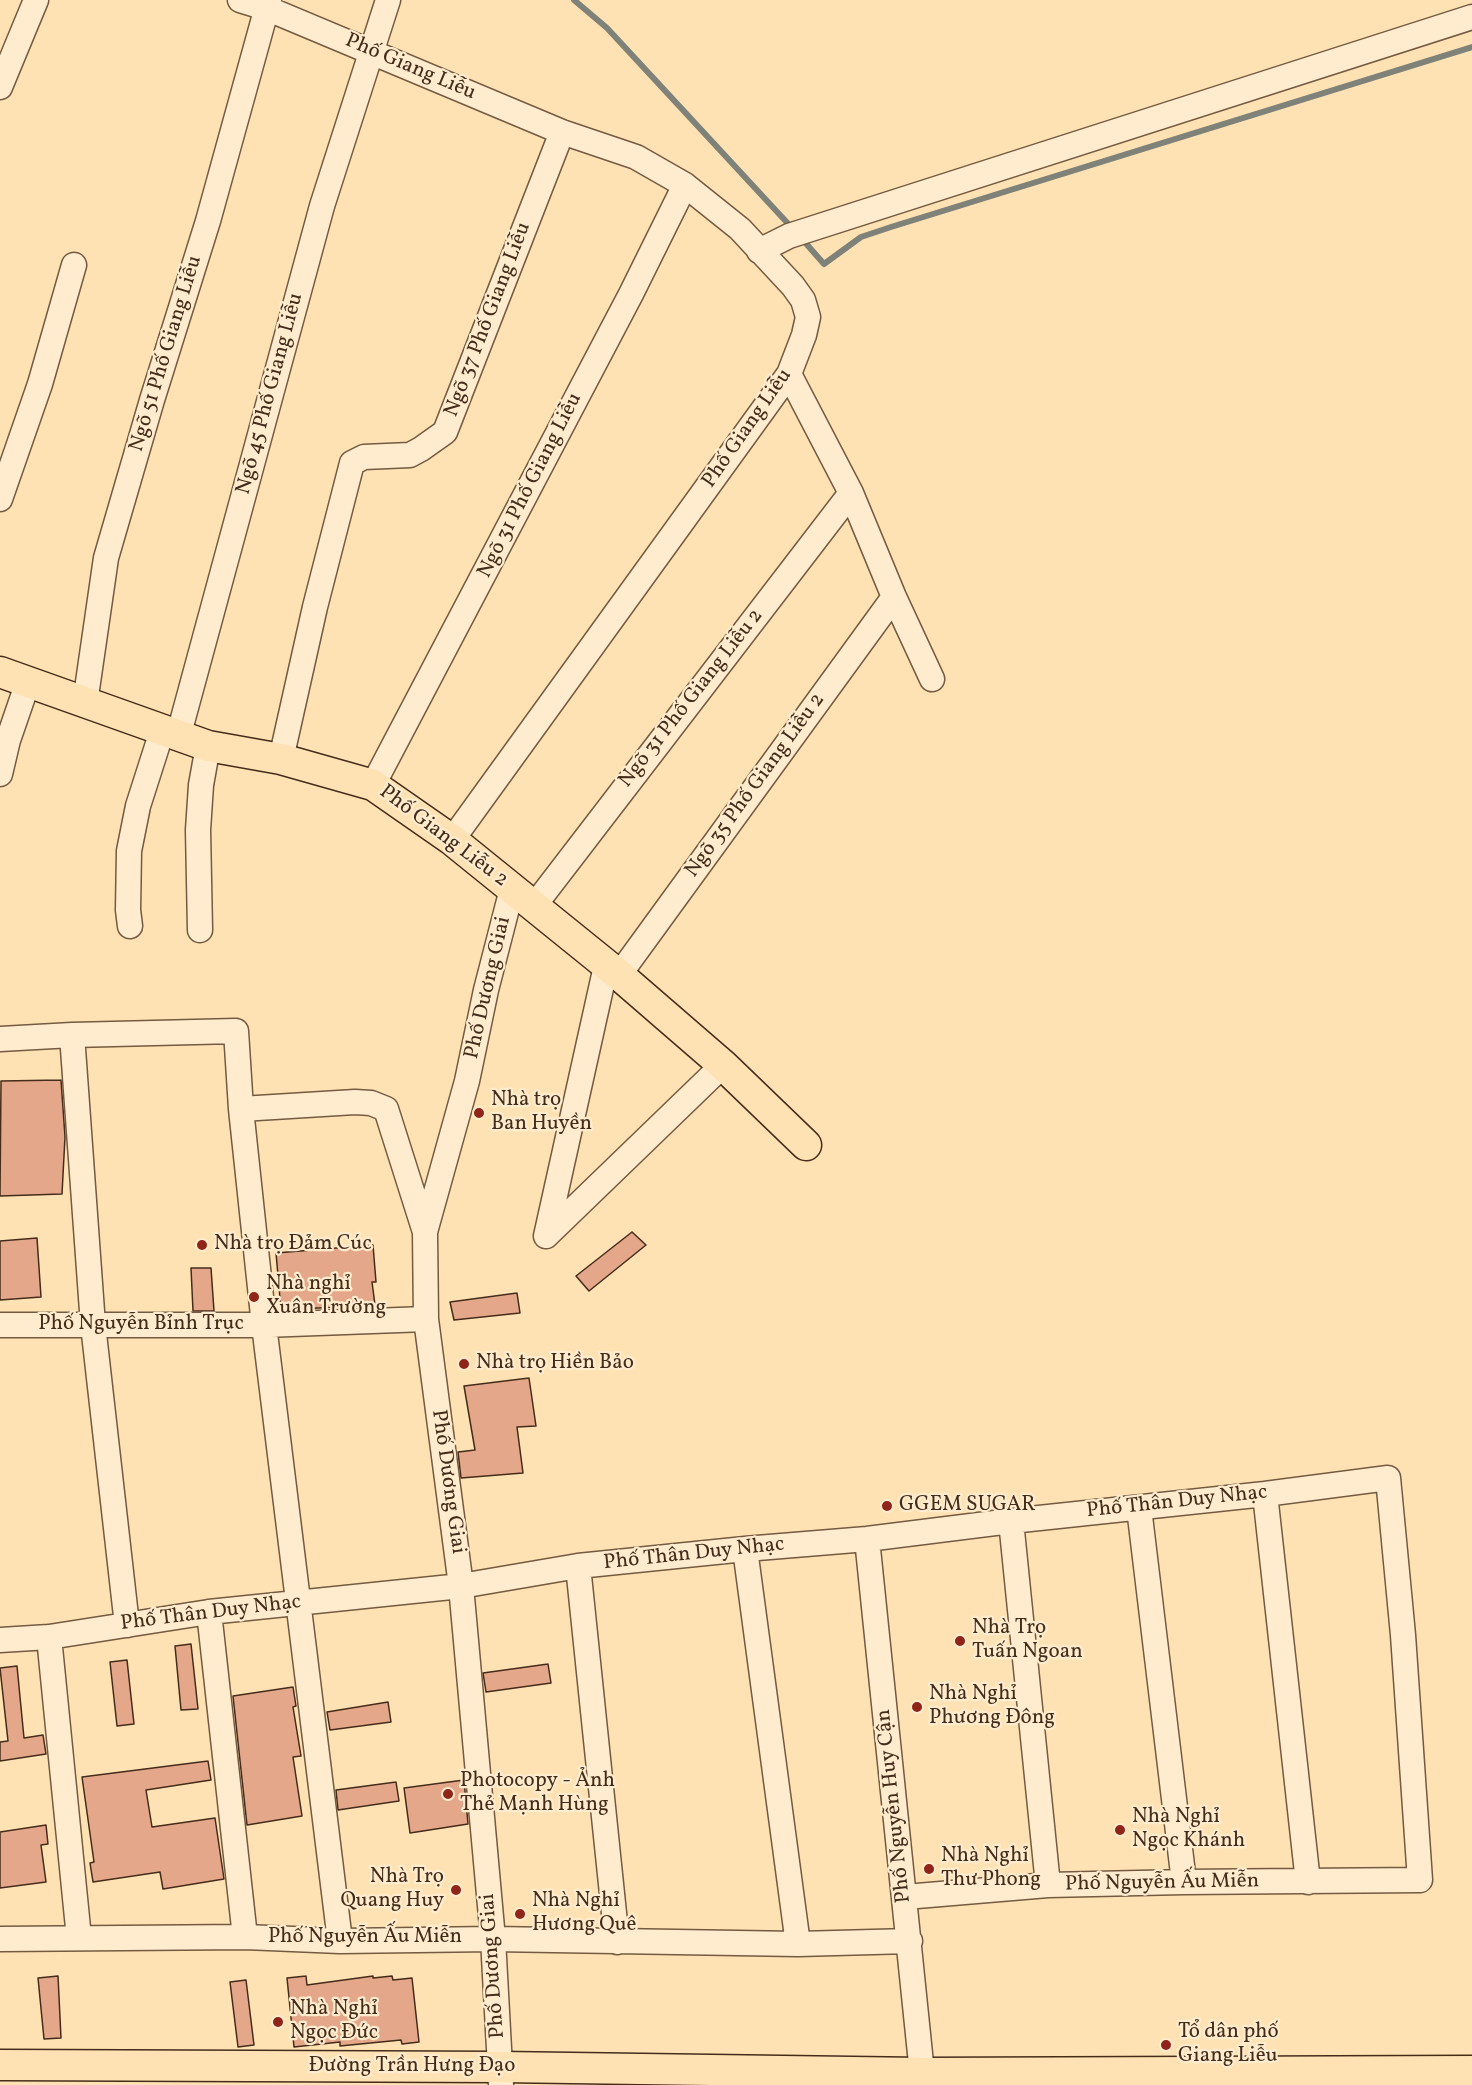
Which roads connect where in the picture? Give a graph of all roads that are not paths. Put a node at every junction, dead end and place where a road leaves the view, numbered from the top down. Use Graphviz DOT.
graph roads {
  1 [pos="36,0"];
  2 [pos="240,0"];
  3 [pos="388,0"];
  4 [pos="268,4"];
  5 [pos="1472,17"];
  6 [pos="372,52"];
  7 [pos="0,87"];
  8 [pos="562,132"];
  9 [pos="685,185"];
  10 [pos="759,251"];
  11 [pos="74,266"];
  12 [pos="789,374"];
  13 [pos="851,493"];
  14 [pos="0,499"];
  15 [pos="894,597"];
  16 [pos="0,672"];
  17 [pos="932,680"];
  18 [pos="28,682"];
  19 [pos="85,702"];
  20 [pos="170,734"];
  21 [pos="208,747"];
  22 [pos="281,759"];
  23 [pos="0,774"];
  24 [pos="374,785"];
  25 [pos="452,840"];
  26 [pos="523,898"];
  27 [pos="130,926"];
  28 [pos="200,930"];
  29 [pos="613,971"];
  30 [pos="72,1035"];
  31 [pos="0,1039"];
  32 [pos="723,1065"];
  33 [pos="241,1109"];
  34 [pos="806,1145"];
  35 [pos="425,1232"];
  36 [pos="426,1319"];
  37 [pos="264,1324"];
  38 [pos="0,1325"];
  39 [pos="93,1325"];
  40 [pos="1265,1494"];
  41 [pos="1139,1508"];
  42 [pos="1011,1521"];
  43 [pos="867,1539"];
  44 [pos="745,1549"];
  45 [pos="578,1566"];
  46 [pos="461,1586"];
  47 [pos="297,1603"];
  48 [pos="209,1612"];
  49 [pos="127,1625"];
  50 [pos="49,1636"];
  51 [pos="0,1640"];
  52 [pos="1420,1880"];
  53 [pos="1184,1882"];
  54 [pos="1308,1882"];
  55 [pos="1048,1886"];
  56 [pos="905,1897"];
  57 [pos="245,1937"];
  58 [pos="80,1938"];
  59 [pos="0,1939"];
  60 [pos="493,1939"];
  61 [pos="340,1941"];
  62 [pos="910,1941"];
  63 [pos="617,1942"];
  64 [pos="798,1944"];
  65 [pos="0,2065"];
  66 [pos="1472,2071"];
  67 [pos="922,2073"];
  68 [pos="501,2076"];
  1 -- 7 [label="street"];
  2 -- 4 [label="street, Phố Giang Liễu"];
  3 -- 6 [label="street, Ngõ 45 Phố Giang Liễu"];
  4 -- 6 [label="street, Phố Giang Liễu"];
  4 -- 19 [label="street, Ngõ 51 Phố Giang Liễu"];
  5 -- 10 [label="street"];
  6 -- 8 [label="street, Phố Giang Liễu"];
  6 -- 20 [label="street, Ngõ 45 Phố Giang Liễu"];
  8 -- 9 [label="street, Phố Giang Liễu"];
  8 -- 22 [label="street, Ngõ 37 Phố Giang Liễu"];
  9 -- 10 [label="street, Phố Giang Liễu"];
  9 -- 24 [label="street, Ngõ 31 Phố Giang Liễu"];
  10 -- 12 [label="street, Phố Giang Liễu"];
  11 -- 14 [label="street"];
  12 -- 13 [label="street"];
  12 -- 25 [label="street, Phố Giang Liễu"];
  13 -- 15 [label="street"];
  13 -- 26 [label="street, Ngõ 31 Phố Giang Liễu 2"];
  15 -- 17 [label="street"];
  15 -- 29 [label="street, Ngõ 35 Phố Giang Liễu 2"];
  16 -- 18 [label="main road, Phố Giang Liễu 2"];
  18 -- 19 [label="main road, Phố Giang Liễu 2"];
  18 -- 23 [label="street"];
  19 -- 20 [label="main road, Phố Giang Liễu 2"];
  20 -- 21 [label="main road, Phố Giang Liễu 2"];
  20 -- 27 [label="street, Ngõ 45 Phố Giang Liễu"];
  21 -- 22 [label="main road, Phố Giang Liễu 2"];
  21 -- 28 [label="street"];
  22 -- 24 [label="main road, Phố Giang Liễu 2"];
  24 -- 25 [label="main road, Phố Giang Liễu 2"];
  25 -- 26 [label="main road, Phố Giang Liễu 2"];
  26 -- 29 [label="main road, Phố Giang Liễu 2"];
  26 -- 35 [label="street, Phố Dương Giai"];
  29 -- 32 [label="main road, Phố Giang Liễu 2"];
  29 -- 32 [label="street"];
  30 -- 31 [label="street"];
  30 -- 33 [label="street"];
  30 -- 39 [label="street"];
  32 -- 34 [label="main road, Phố Giang Liễu 2"];
  33 -- 35 [label="street"];
  33 -- 37 [label="street"];
  35 -- 36 [label="street, Phố Dương Giai"];
  36 -- 37 [label="street, Phố Nguyễn Bỉnh Trục"];
  36 -- 46 [label="street, Phố Dương Giai"];
  37 -- 39 [label="street, Phố Nguyễn Bỉnh Trục"];
  37 -- 47 [label="street"];
  38 -- 39 [label="street, Phố Nguyễn Bỉnh Trục"];
  39 -- 49 [label="street"];
  40 -- 41 [label="street, Phố Thân Duy Nhạc"];
  40 -- 52 [label="street, Phố Thân Duy Nhạc"];
  40 -- 54 [label="street"];
  41 -- 42 [label="street, Phố Thân Duy Nhạc"];
  41 -- 53 [label="street"];
  42 -- 43 [label="street, Phố Thân Duy Nhạc"];
  42 -- 55 [label="street"];
  43 -- 44 [label="street, Phố Thân Duy Nhạc"];
  43 -- 56 [label="street, Phố Nguyễn Huy Cận"];
  44 -- 45 [label="street, Phố Thân Duy Nhạc"];
  44 -- 64 [label="street"];
  45 -- 46 [label="street, Phố Thân Duy Nhạc"];
  45 -- 63 [label="street"];
  46 -- 47 [label="street, Phố Thân Duy Nhạc"];
  46 -- 60 [label="street, Phố Dương Giai"];
  47 -- 48 [label="street, Phố Thân Duy Nhạc"];
  47 -- 61 [label="street"];
  48 -- 49 [label="street, Phố Thân Duy Nhạc"];
  48 -- 57 [label="street"];
  49 -- 50 [label="street, Phố Thân Duy Nhạc"];
  50 -- 51 [label="street, Phố Thân Duy Nhạc"];
  50 -- 58 [label="street"];
  52 -- 54 [label="street, Phố Nguyễn Ấu Miễn"];
  53 -- 54 [label="street, Phố Nguyễn Ấu Miễn"];
  53 -- 55 [label="street, Phố Nguyễn Ấu Miễn"];
  55 -- 56 [label="street, Phố Nguyễn Ấu Miễn"];
  56 -- 62 [label="street, Phố Nguyễn Huy Cận"];
  57 -- 58 [label="street, Phố Nguyễn Ấu Miễn"];
  57 -- 61 [label="street, Phố Nguyễn Ấu Miễn"];
  58 -- 59 [label="street, Phố Nguyễn Ấu Miễn"];
  60 -- 61 [label="street, Phố Nguyễn Ấu Miễn"];
  60 -- 63 [label="street, Phố Nguyễn Ấu Miễn"];
  60 -- 68 [label="street, Phố Dương Giai"];
  62 -- 64 [label="street, Phố Nguyễn Ấu Miễn"];
  62 -- 67 [label="street, Phố Nguyễn Huy Cận"];
  63 -- 64 [label="street, Phố Nguyễn Ấu Miễn"];
  65 -- 68 [label="main road, Đường Trần Hưng Đạo"];
  66 -- 67 [label="main road, Đường Trần Hưng Đạo"];
  67 -- 68 [label="main road, Đường Trần Hưng Đạo"];
}
